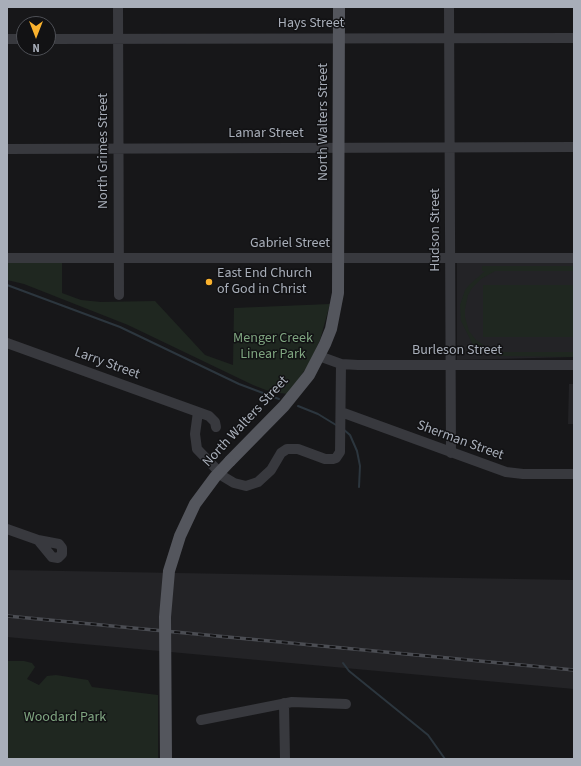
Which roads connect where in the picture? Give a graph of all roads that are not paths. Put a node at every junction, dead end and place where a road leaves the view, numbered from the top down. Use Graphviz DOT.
graph roads {
  1 [pos="118,7"];
  2 [pos="339,7"];
  3 [pos="449,7"];
  4 [pos="339,38"];
  5 [pos="574,38"];
  6 [pos="56,39"];
  7 [pos="118,39"];
  8 [pos="449,39"];
  9 [pos="450,147"];
  10 [pos="574,147"];
  11 [pos="339,148"];
  12 [pos="7,149"];
  13 [pos="118,149"];
  14 [pos="7,258"];
  15 [pos="119,258"];
  16 [pos="339,258"];
  17 [pos="451,258"];
  18 [pos="574,258"];
  19 [pos="119,295"];
  20 [pos="7,343"];
  21 [pos="319,356"];
  22 [pos="341,364"];
  23 [pos="574,365"];
  24 [pos="451,366"];
  25 [pos="198,412"];
  26 [pos="341,417"];
  27 [pos="216,427"];
  28 [pos="451,453"];
  29 [pos="574,474"];
  30 [pos="7,529"];
  31 [pos="38,540"];
  32 [pos="284,703"];
  33 [pos="346,704"];
  34 [pos="201,720"];
  35 [pos="166,759"];
  36 [pos="285,759"];
  1 -- 7 [label="street, North Grimes Street"];
  2 -- 4 [label="main road, North Walters Street"];
  3 -- 8 [label="street, Hudson Street"];
  4 -- 7 [label="street, Hays Street"];
  4 -- 8 [label="street, Hays Street"];
  4 -- 11 [label="main road, North Walters Street"];
  5 -- 8 [label="street, Hays Street"];
  6 -- 7 [label="street, Hays Street"];
  7 -- 13 [label="street, North Grimes Street"];
  8 -- 9 [label="street, Hudson Street"];
  9 -- 10 [label="street, Lamar Street"];
  9 -- 11 [label="street, Lamar Street"];
  9 -- 17 [label="street, Hudson Street"];
  11 -- 13 [label="street, Lamar Street"];
  11 -- 16 [label="main road, North Walters Street"];
  12 -- 13 [label="street, Lamar Street"];
  13 -- 15 [label="street, North Grimes Street"];
  14 -- 15 [label="street, Gabriel Street"];
  15 -- 16 [label="street, Gabriel Street"];
  15 -- 19 [label="street, North Grimes Street"];
  16 -- 17 [label="street, Gabriel Street"];
  16 -- 21 [label="main road, North Walters Street"];
  17 -- 18 [label="street, Gabriel Street"];
  17 -- 24 [label="street, Hudson Street"];
  20 -- 25 [label="street, Larry Street"];
  21 -- 22 [label="street, Burleson Street"];
  21 -- 35 [label="main road, North Walters Street, bridge"];
  22 -- 24 [label="street, Burleson Street"];
  22 -- 26 [label="street"];
  23 -- 24 [label="street, Burleson Street"];
  24 -- 28 [label="street, Hudson Street"];
  25 -- 26 [label="street"];
  25 -- 27 [label="street, Larry Street"];
  26 -- 28 [label="street, Sherman Street"];
  28 -- 29 [label="street, Sherman Street"];
  30 -- 31 [label="street"];
  32 -- 33 [label="street"];
  32 -- 34 [label="street"];
  32 -- 36 [label="street"];
}
